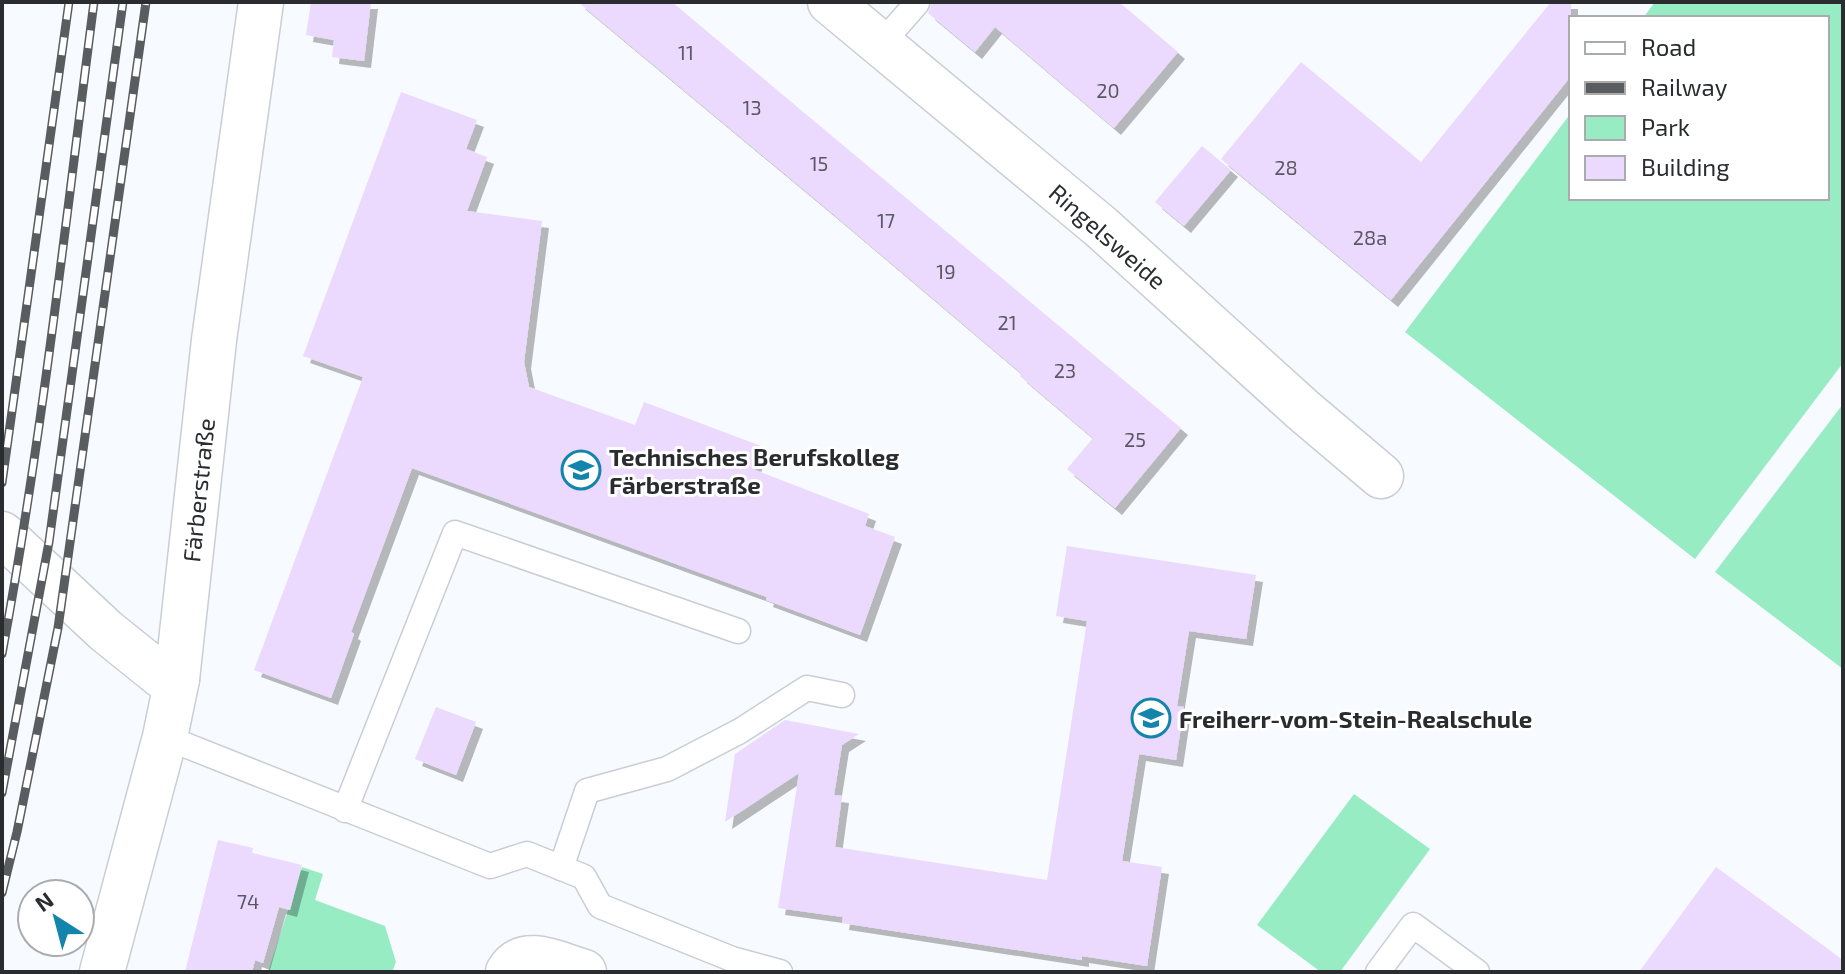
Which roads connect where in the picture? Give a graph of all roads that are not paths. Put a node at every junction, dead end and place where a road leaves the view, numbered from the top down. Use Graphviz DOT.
graph roads {
  1 [pos="261,2"];
  2 [pos="830,2"];
  3 [pos="917,3"];
  4 [pos="881,44"];
  5 [pos="1381,476"];
  6 [pos="2,534"];
  7 [pos="738,631"];
  8 [pos="177,679"];
  9 [pos="842,695"];
  10 [pos="165,737"];
  11 [pos="345,810"];
  12 [pos="561,868"];
  13 [pos="102,972"];
  14 [pos="508,972"];
  15 [pos="584,972"];
  16 [pos="780,972"];
  17 [pos="1378,972"];
  18 [pos="1477,972"];
  1 -- 8 [label="street, Färberstraße"];
  2 -- 4 [label="street, Ringelsweide"];
  3 -- 4 [label="lane"];
  4 -- 5 [label="street, Ringelsweide"];
  6 -- 8 [label="street"];
  7 -- 11 [label="lane"];
  8 -- 10 [label="street, Färberstraße"];
  9 -- 12 [label="lane"];
  10 -- 11 [label="lane"];
  10 -- 13 [label="street, Färberstraße"];
  11 -- 12 [label="lane"];
  12 -- 16 [label="lane"];
  14 -- 15 [label="street"];
  17 -- 18 [label="lane"];
}
